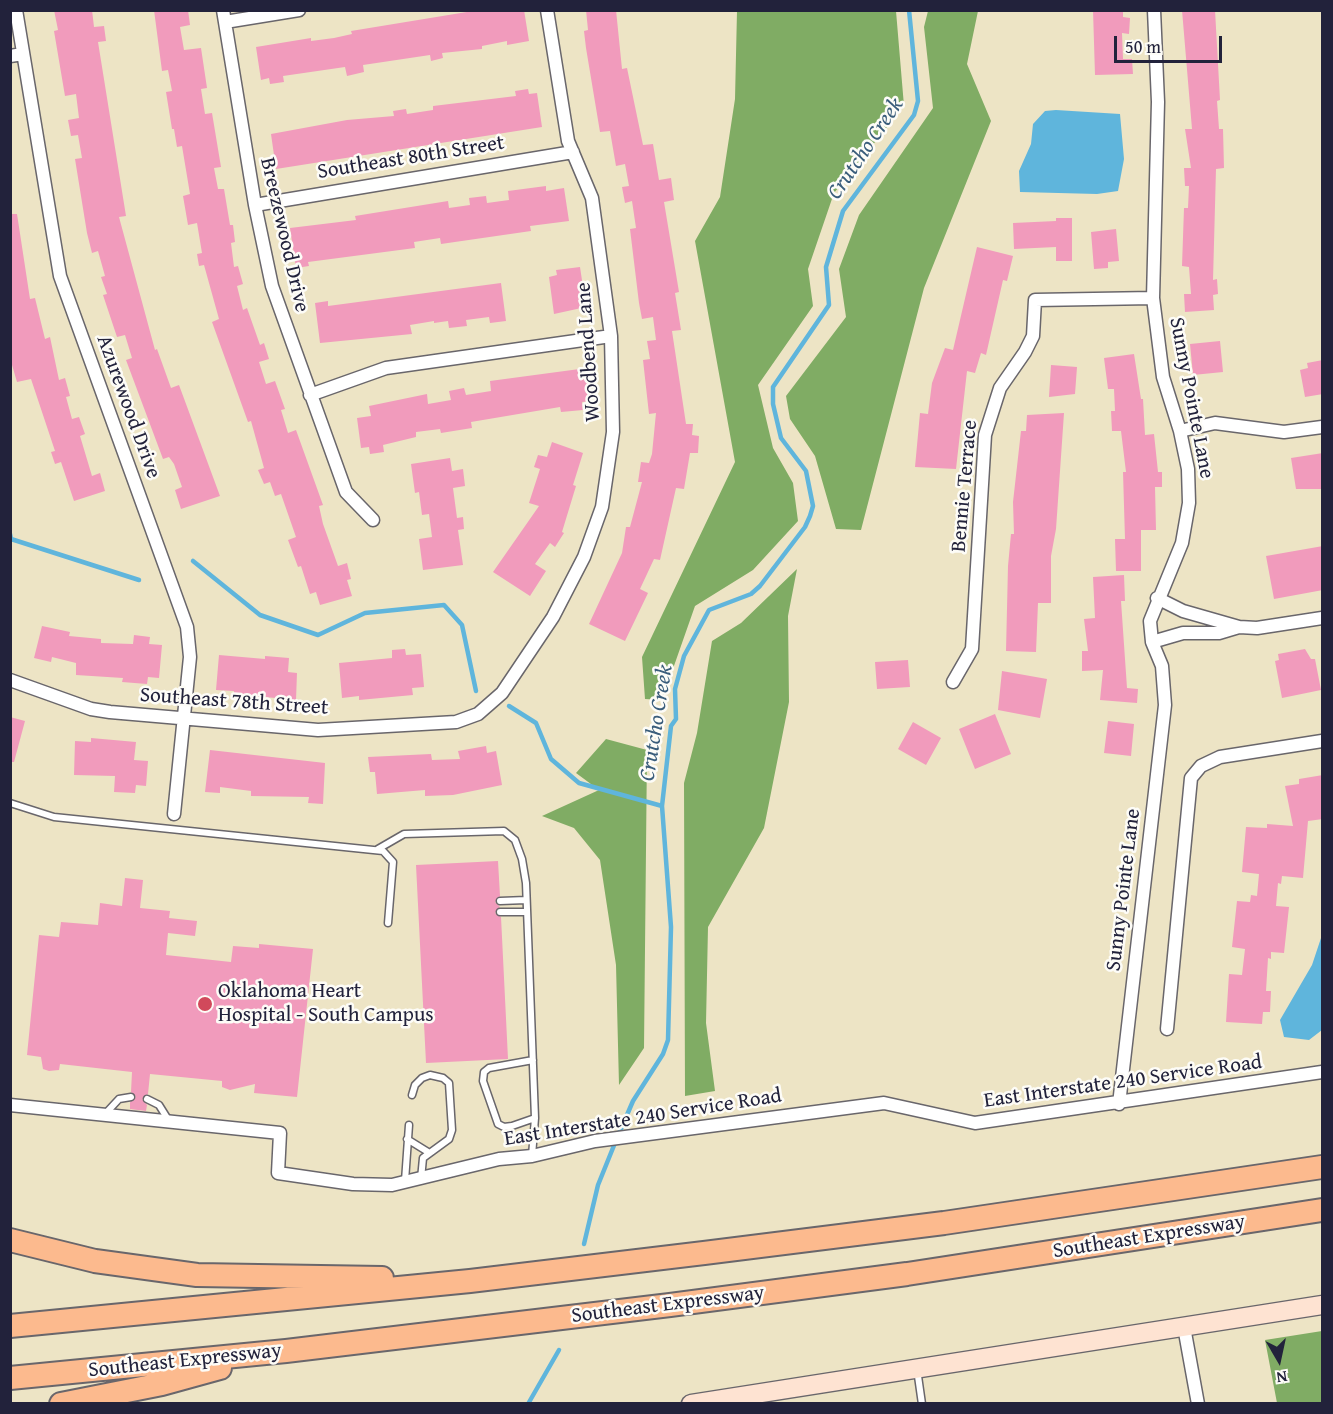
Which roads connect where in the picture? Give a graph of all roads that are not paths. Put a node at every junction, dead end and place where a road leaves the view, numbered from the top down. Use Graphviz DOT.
graph roads {
  1 [pos="16,10"];
  2 [pos="299,10"];
  3 [pos="547,10"];
  4 [pos="1154,10"];
  5 [pos="224,16"];
  6 [pos="17,55"];
  7 [pos="573,152"];
  8 [pos="255,205"];
  9 [pos="1153,298"];
  10 [pos="611,336"];
  11 [pos="310,395"];
  12 [pos="1323,427"];
  13 [pos="1180,431"];
  14 [pos="373,520"];
  15 [pos="1157,598"];
  16 [pos="1192,613"];
  17 [pos="1323,618"];
  18 [pos="1239,627"];
  19 [pos="1189,633"];
  20 [pos="1152,642"];
  21 [pos="514,675"];
  22 [pos="10,680"];
  23 [pos="953,682"];
  24 [pos="183,719"];
  25 [pos="1323,741"];
  26 [pos="10,803"];
  27 [pos="174,814"];
  28 [pos="378,849"];
  29 [pos="500,900"];
  30 [pos="526,900"];
  31 [pos="500,912"];
  32 [pos="527,912"];
  33 [pos="388,923"];
  34 [pos="1167,1029"];
  35 [pos="533,1060"];
  36 [pos="1323,1072"];
  37 [pos="412,1095"];
  38 [pos="131,1097"];
  39 [pos="147,1099"];
  40 [pos="1119,1104"];
  41 [pos="10,1105"];
  42 [pos="103,1114"];
  43 [pos="535,1118"];
  44 [pos="170,1121"];
  45 [pos="410,1125"];
  46 [pos="407,1139"];
  47 [pos="428,1152"];
  48 [pos="532,1156"];
  49 [pos="1323,1167"];
  50 [pos="421,1179"];
  51 [pos="405,1182"];
  52 [pos="1323,1210"];
  53 [pos="10,1240"];
  54 [pos="470,1281"];
  55 [pos="1323,1305"];
  56 [pos="10,1326"];
  57 [pos="1184,1328"];
  58 [pos="286,1351"];
  59 [pos="917,1369"];
  60 [pos="10,1378"];
  61 [pos="737,1400"];
  62 [pos="61,1404"];
  63 [pos="691,1404"];
  64 [pos="922,1404"];
  65 [pos="1198,1404"];
  1 -- 6 [label="street, Azurewood Drive"];
  2 -- 5 [label="street"];
  3 -- 7 [label="street, Woodbend Lane"];
  4 -- 9 [label="street, Sunny Pointe Lane"];
  5 -- 8 [label="street, Breezewood Drive"];
  6 -- 24 [label="street, Azurewood Drive"];
  7 -- 8 [label="street, Southeast 80th Street"];
  7 -- 10 [label="street, Woodbend Lane"];
  8 -- 11 [label="street, Breezewood Drive"];
  9 -- 13 [label="street, Sunny Pointe Lane"];
  9 -- 23 [label="street, Bennie Terrace"];
  10 -- 11 [label="street"];
  10 -- 21 [label="street, Woodbend Lane"];
  11 -- 14 [label="street, Breezewood Drive"];
  12 -- 13 [label="street"];
  13 -- 15 [label="street, Sunny Pointe Lane"];
  15 -- 16 [label="street"];
  15 -- 20 [label="street, Sunny Pointe Lane"];
  16 -- 18 [label="street"];
  16 -- 19 [label="street"];
  17 -- 18 [label="street"];
  18 -- 19 [label="street"];
  19 -- 20 [label="street"];
  20 -- 40 [label="street, Sunny Pointe Lane"];
  21 -- 24 [label="street, Southeast 78th Street"];
  22 -- 24 [label="street, Southeast 78th Street"];
  24 -- 27 [label="street, Azurewood Drive"];
  25 -- 34 [label="street"];
  26 -- 28 [label="lane"];
  28 -- 30 [label="lane"];
  28 -- 33 [label="lane"];
  29 -- 30 [label="lane"];
  30 -- 32 [label="lane"];
  31 -- 32 [label="lane"];
  32 -- 35 [label="lane"];
  35 -- 43 [label="lane"];
  35 -- 43 [label="lane"];
  36 -- 40 [label="street, East Interstate 240 Service Road"];
  37 -- 47 [label="lane"];
  38 -- 42 [label="lane"];
  39 -- 44 [label="lane"];
  40 -- 48 [label="street, East Interstate 240 Service Road"];
  41 -- 42 [label="street, East Interstate 240 Service Road"];
  42 -- 44 [label="street, East Interstate 240 Service Road"];
  43 -- 48 [label="lane"];
  44 -- 51 [label="street, East Interstate 240 Service Road"];
  45 -- 46 [label="lane"];
  46 -- 47 [label="lane"];
  46 -- 51 [label="lane"];
  47 -- 50 [label="lane"];
  48 -- 50 [label="street, East Interstate 240 Service Road"];
  49 -- 54 [label="highway, Southeast Expressway"];
  50 -- 51 [label="street, East Interstate 240 Service Road"];
  52 -- 58 [label="highway, Southeast Expressway"];
  53 -- 54 [label="highway"];
  54 -- 56 [label="highway, Southeast Expressway"];
  55 -- 57 [label="street"];
  57 -- 59 [label="street"];
  57 -- 65 [label="street"];
  58 -- 60 [label="highway, Southeast Expressway"];
  58 -- 62 [label="highway"];
  59 -- 61 [label="street"];
  59 -- 64 [label="lane"];
  61 -- 63 [label="street"];
}
